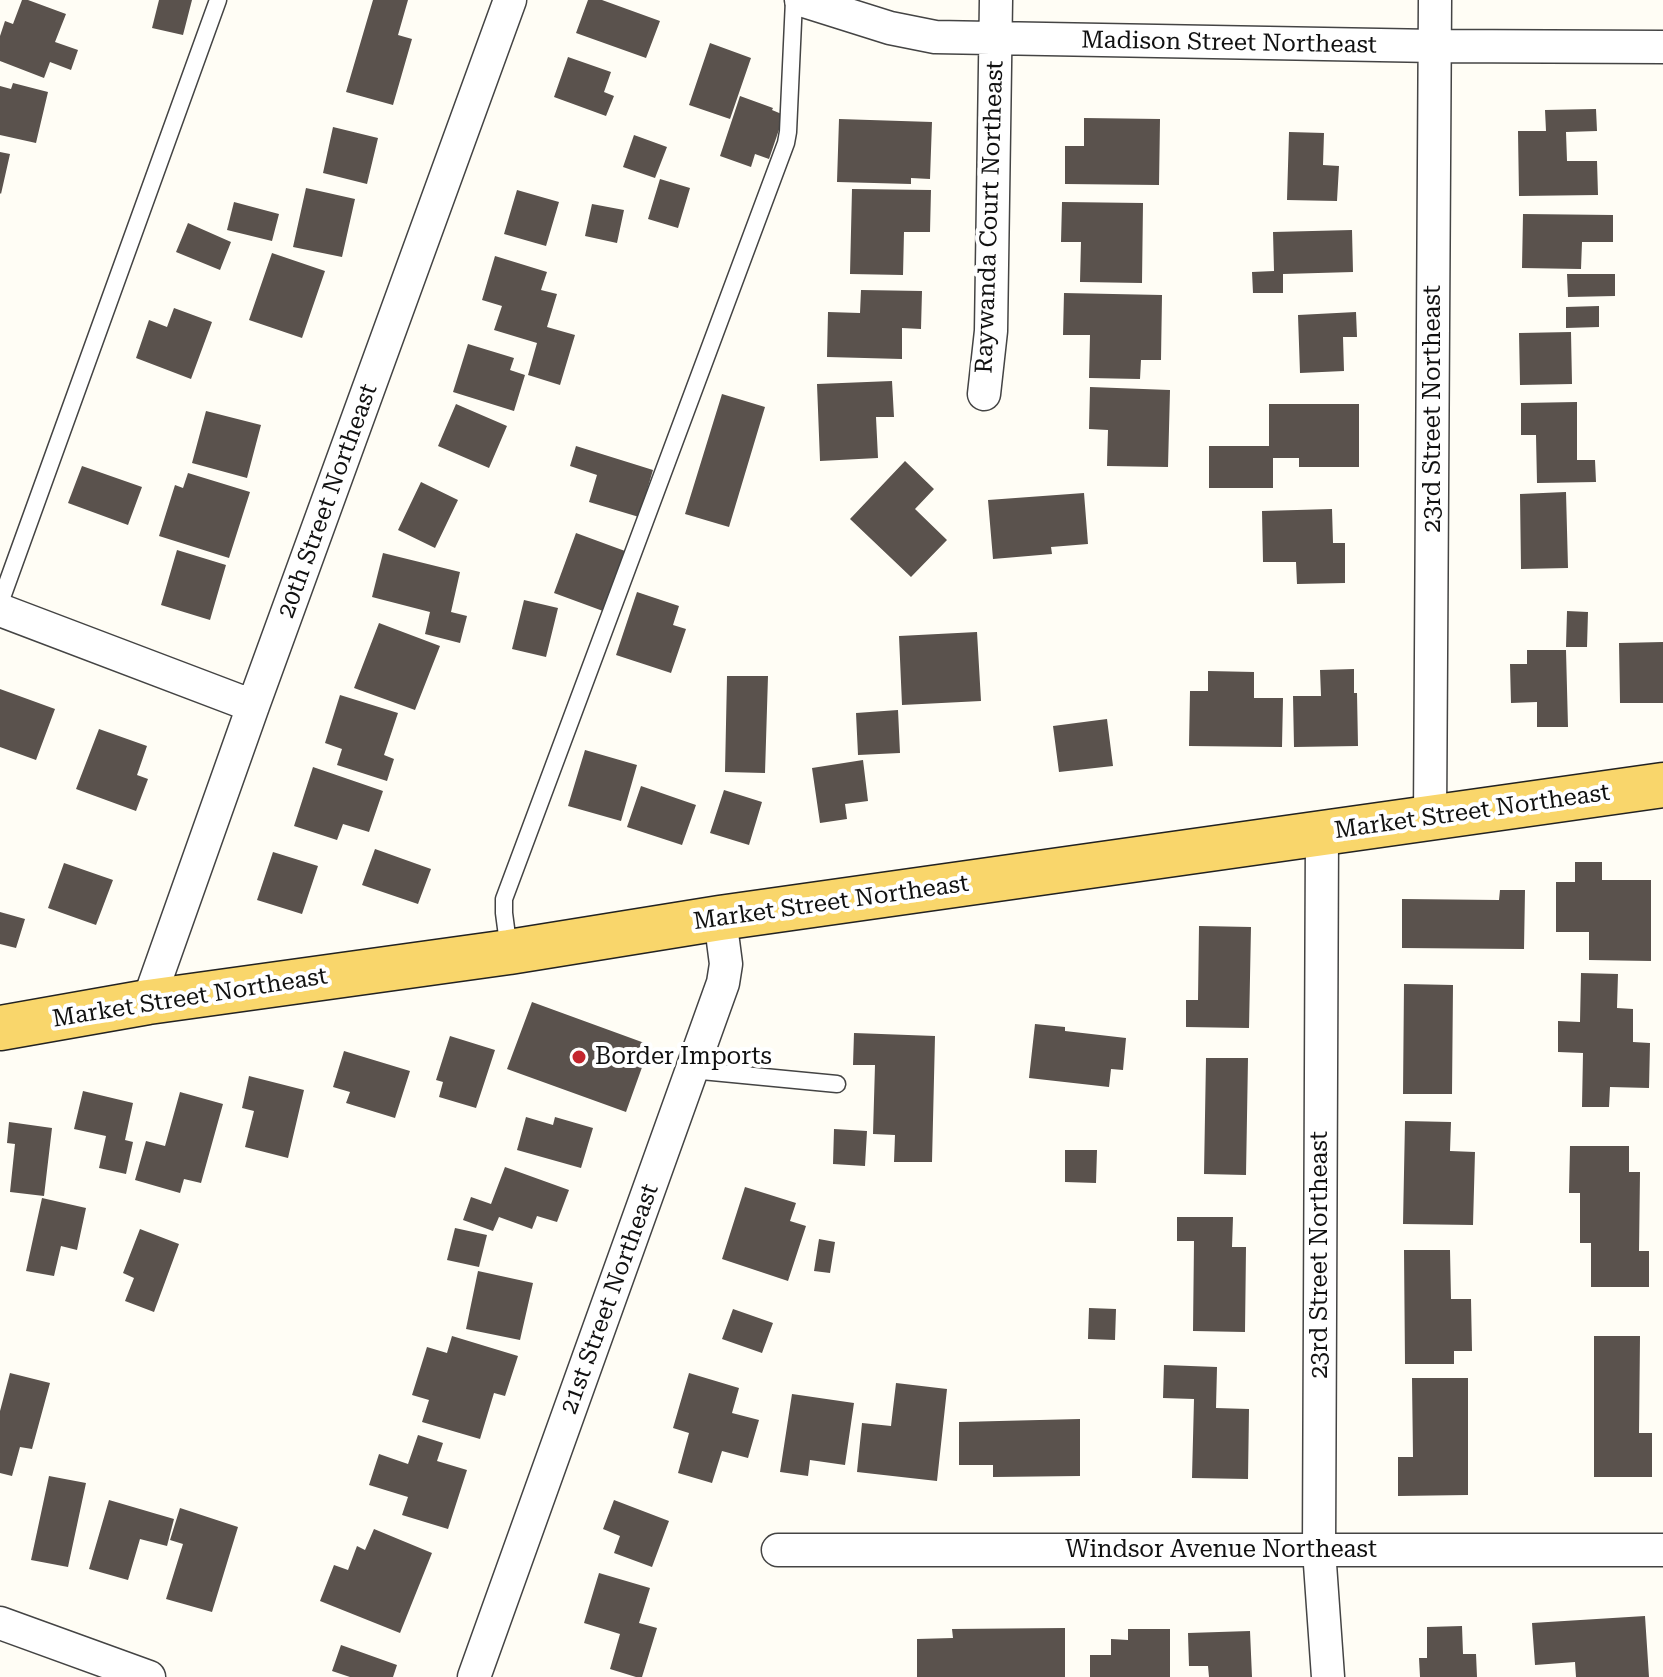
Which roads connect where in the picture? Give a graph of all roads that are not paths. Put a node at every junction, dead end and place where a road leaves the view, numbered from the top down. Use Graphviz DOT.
graph roads {
  1 [pos="218,0"];
  2 [pos="510,0"];
  3 [pos="794,0"];
  4 [pos="801,0"];
  5 [pos="996,0"];
  6 [pos="1435,0"];
  7 [pos="995,39"];
  8 [pos="1435,46"];
  9 [pos="1663,47"];
  10 [pos="984,394"];
  11 [pos="0,603"];
  12 [pos="0,610"];
  13 [pos="253,706"];
  14 [pos="1663,785"];
  15 [pos="1430,818"];
  16 [pos="1322,833"];
  17 [pos="720,918"];
  18 [pos="509,952"];
  19 [pos="148,1002"];
  20 [pos="0,1028"];
  21 [pos="691,1070"];
  22 [pos="837,1084"];
  23 [pos="778,1550"];
  24 [pos="1319,1550"];
  25 [pos="1663,1550"];
  26 [pos="0,1623"];
  27 [pos="149,1677"];
  28 [pos="474,1677"];
  29 [pos="1328,1677"];
  1 -- 11 [label="lane"];
  2 -- 13 [label="street, 20th Street Northeast"];
  3 -- 18 [label="lane"];
  4 -- 7 [label="street, Madison Street Northeast"];
  5 -- 7 [label="street"];
  6 -- 8 [label="street, 23rd Street Northeast"];
  7 -- 8 [label="street, Madison Street Northeast"];
  7 -- 10 [label="street, Raywanda Court Northeast"];
  8 -- 9 [label="street, Madison Street Northeast"];
  8 -- 15 [label="street, 23rd Street Northeast"];
  12 -- 13 [label="street"];
  13 -- 19 [label="street, 20th Street Northeast"];
  14 -- 15 [label="main road, Market Street Northeast"];
  15 -- 16 [label="main road, Market Street Northeast"];
  16 -- 17 [label="main road, Market Street Northeast"];
  16 -- 24 [label="street, 23rd Street Northeast"];
  17 -- 18 [label="main road, Market Street Northeast"];
  17 -- 21 [label="street, 21st Street Northeast"];
  18 -- 19 [label="main road, Market Street Northeast"];
  19 -- 20 [label="main road, Market Street Northeast"];
  21 -- 22 [label="lane"];
  21 -- 28 [label="street, 21st Street Northeast"];
  23 -- 24 [label="street, Windsor Avenue Northeast"];
  24 -- 25 [label="street, Windsor Avenue Northeast"];
  24 -- 29 [label="street, 23rd Street Northeast"];
  26 -- 27 [label="street"];
}
